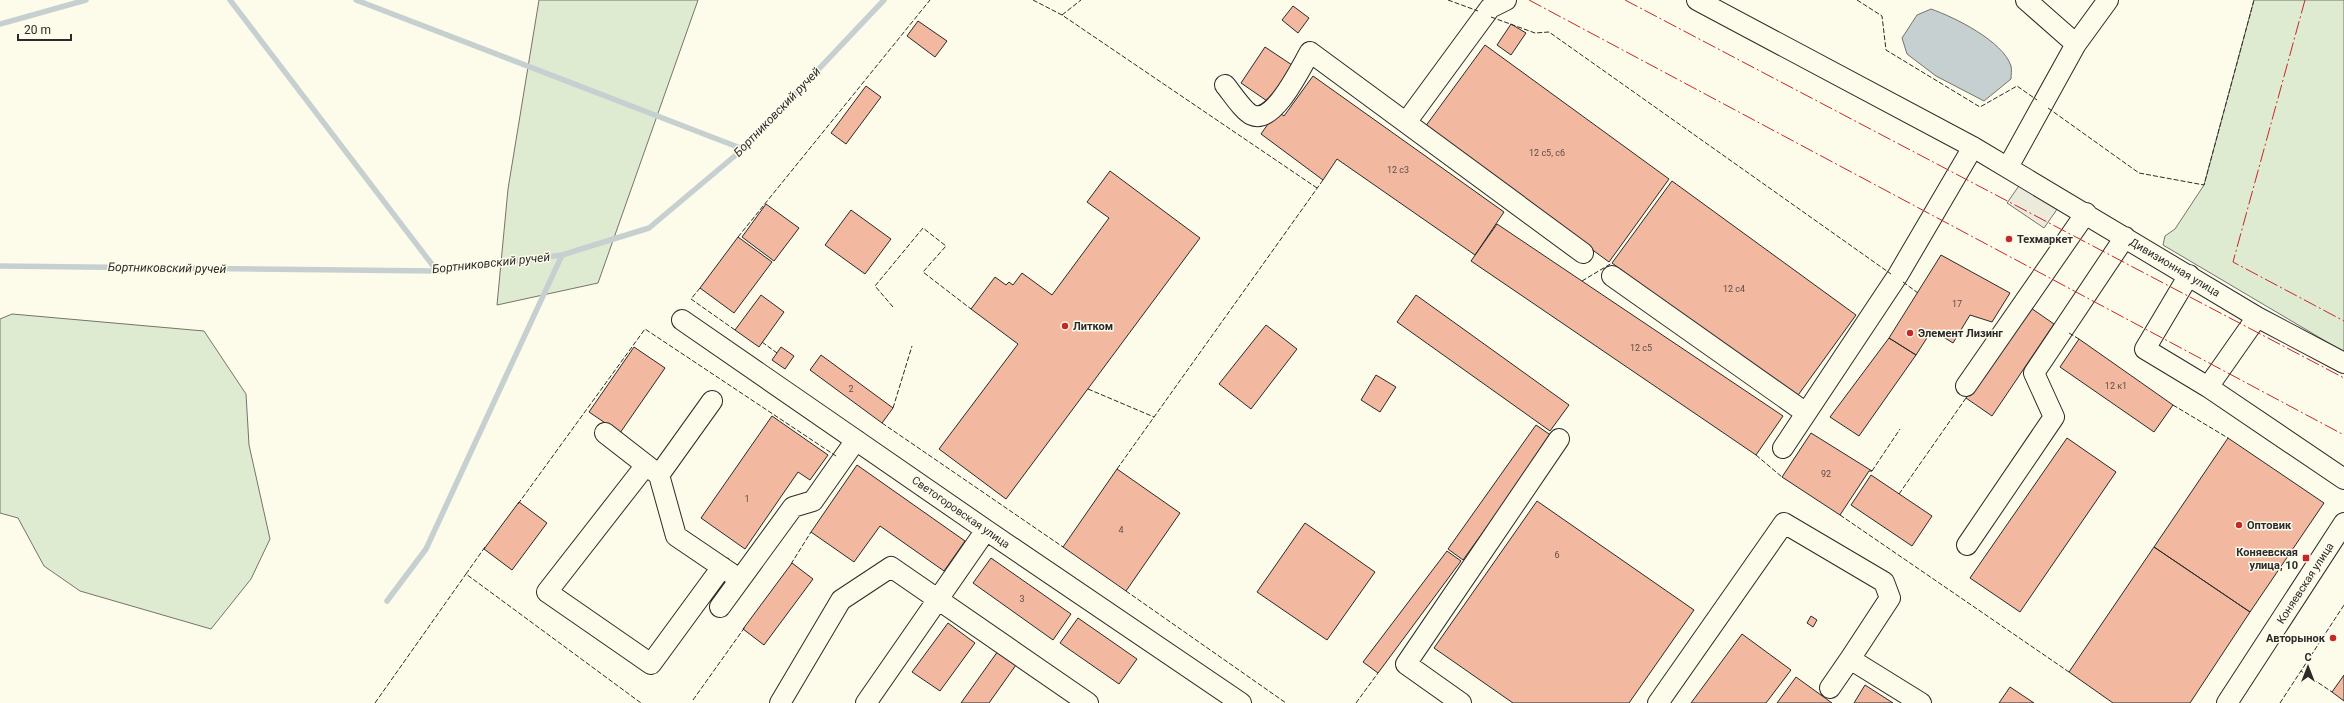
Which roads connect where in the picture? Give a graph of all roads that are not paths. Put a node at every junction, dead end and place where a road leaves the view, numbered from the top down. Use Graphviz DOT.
graph roads {
  1 [pos="1506,0"];
  2 [pos="1698,0"];
  3 [pos="2026,0"];
  4 [pos="2108,0"];
  5 [pos="2076,44"];
  6 [pos="1225,85"];
  7 [pos="1407,121"];
  8 [pos="1973,147"];
  9 [pos="2008,167"];
  10 [pos="2086,213"];
  11 [pos="2125,237"];
  12 [pos="1583,252"];
  13 [pos="2189,275"];
  14 [pos="1612,276"];
  15 [pos="2257,317"];
  16 [pos="682,320"];
  17 [pos="2344,363"];
  18 [pos="1966,386"];
  19 [pos="2208,387"];
  20 [pos="712,401"];
  21 [pos="1806,413"];
  22 [pos="605,433"];
  23 [pos="1559,439"];
  24 [pos="856,440"];
  25 [pos="1783,448"];
  26 [pos="653,470"];
  27 [pos="2344,478"];
  28 [pos="2344,523"];
  29 [pos="986,530"];
  30 [pos="1967,545"];
  31 [pos="722,567"];
  32 [pos="740,580"];
  33 [pos="938,599"];
  34 [pos="720,607"];
  35 [pos="1850,659"];
  36 [pos="1830,688"];
  37 [pos="780,703"];
  38 [pos="866,703"];
  39 [pos="1088,703"];
  40 [pos="1241,703"];
  41 [pos="1461,703"];
  42 [pos="1658,703"];
  43 [pos="1921,703"];
  44 [pos="2227,703"];
  1 -- 7 [label="street"];
  2 -- 8 [label="street, Дивизионная улица"];
  3 -- 5 [label="street"];
  4 -- 5 [label="street"];
  5 -- 9 [label="street"];
  6 -- 7 [label="street"];
  7 -- 12 [label="street"];
  8 -- 9 [label="street, Дивизионная улица"];
  8 -- 21 [label="street"];
  9 -- 10 [label="street, Дивизионная улица"];
  10 -- 11 [label="street, Дивизионная улица"];
  10 -- 18 [label="street"];
  11 -- 13 [label="street, Дивизионная улица"];
  11 -- 30 [label="street"];
  13 -- 15 [label="street, Дивизионная улица"];
  13 -- 19 [label="street"];
  14 -- 21 [label="street"];
  15 -- 17 [label="street, Дивизионная улица"];
  15 -- 19 [label="street"];
  16 -- 24 [label="street, Светогоровская улица"];
  19 -- 27 [label="street"];
  20 -- 26 [label="street"];
  21 -- 25 [label="street"];
  22 -- 26 [label="street"];
  23 -- 41 [label="street"];
  24 -- 29 [label="street, Светогоровская улица"];
  24 -- 32 [label="street"];
  26 -- 31 [label="street"];
  26 -- 31 [label="street"];
  28 -- 44 [label="street, Коняевская улица"];
  29 -- 33 [label="street"];
  29 -- 40 [label="street, Светогоровская улица"];
  31 -- 32 [label="street"];
  32 -- 34 [label="street"];
  33 -- 37 [label="street"];
  33 -- 38 [label="street"];
  33 -- 39 [label="street"];
  35 -- 36 [label="street"];
  35 -- 42 [label="street"];
  35 -- 43 [label="street"];
}
